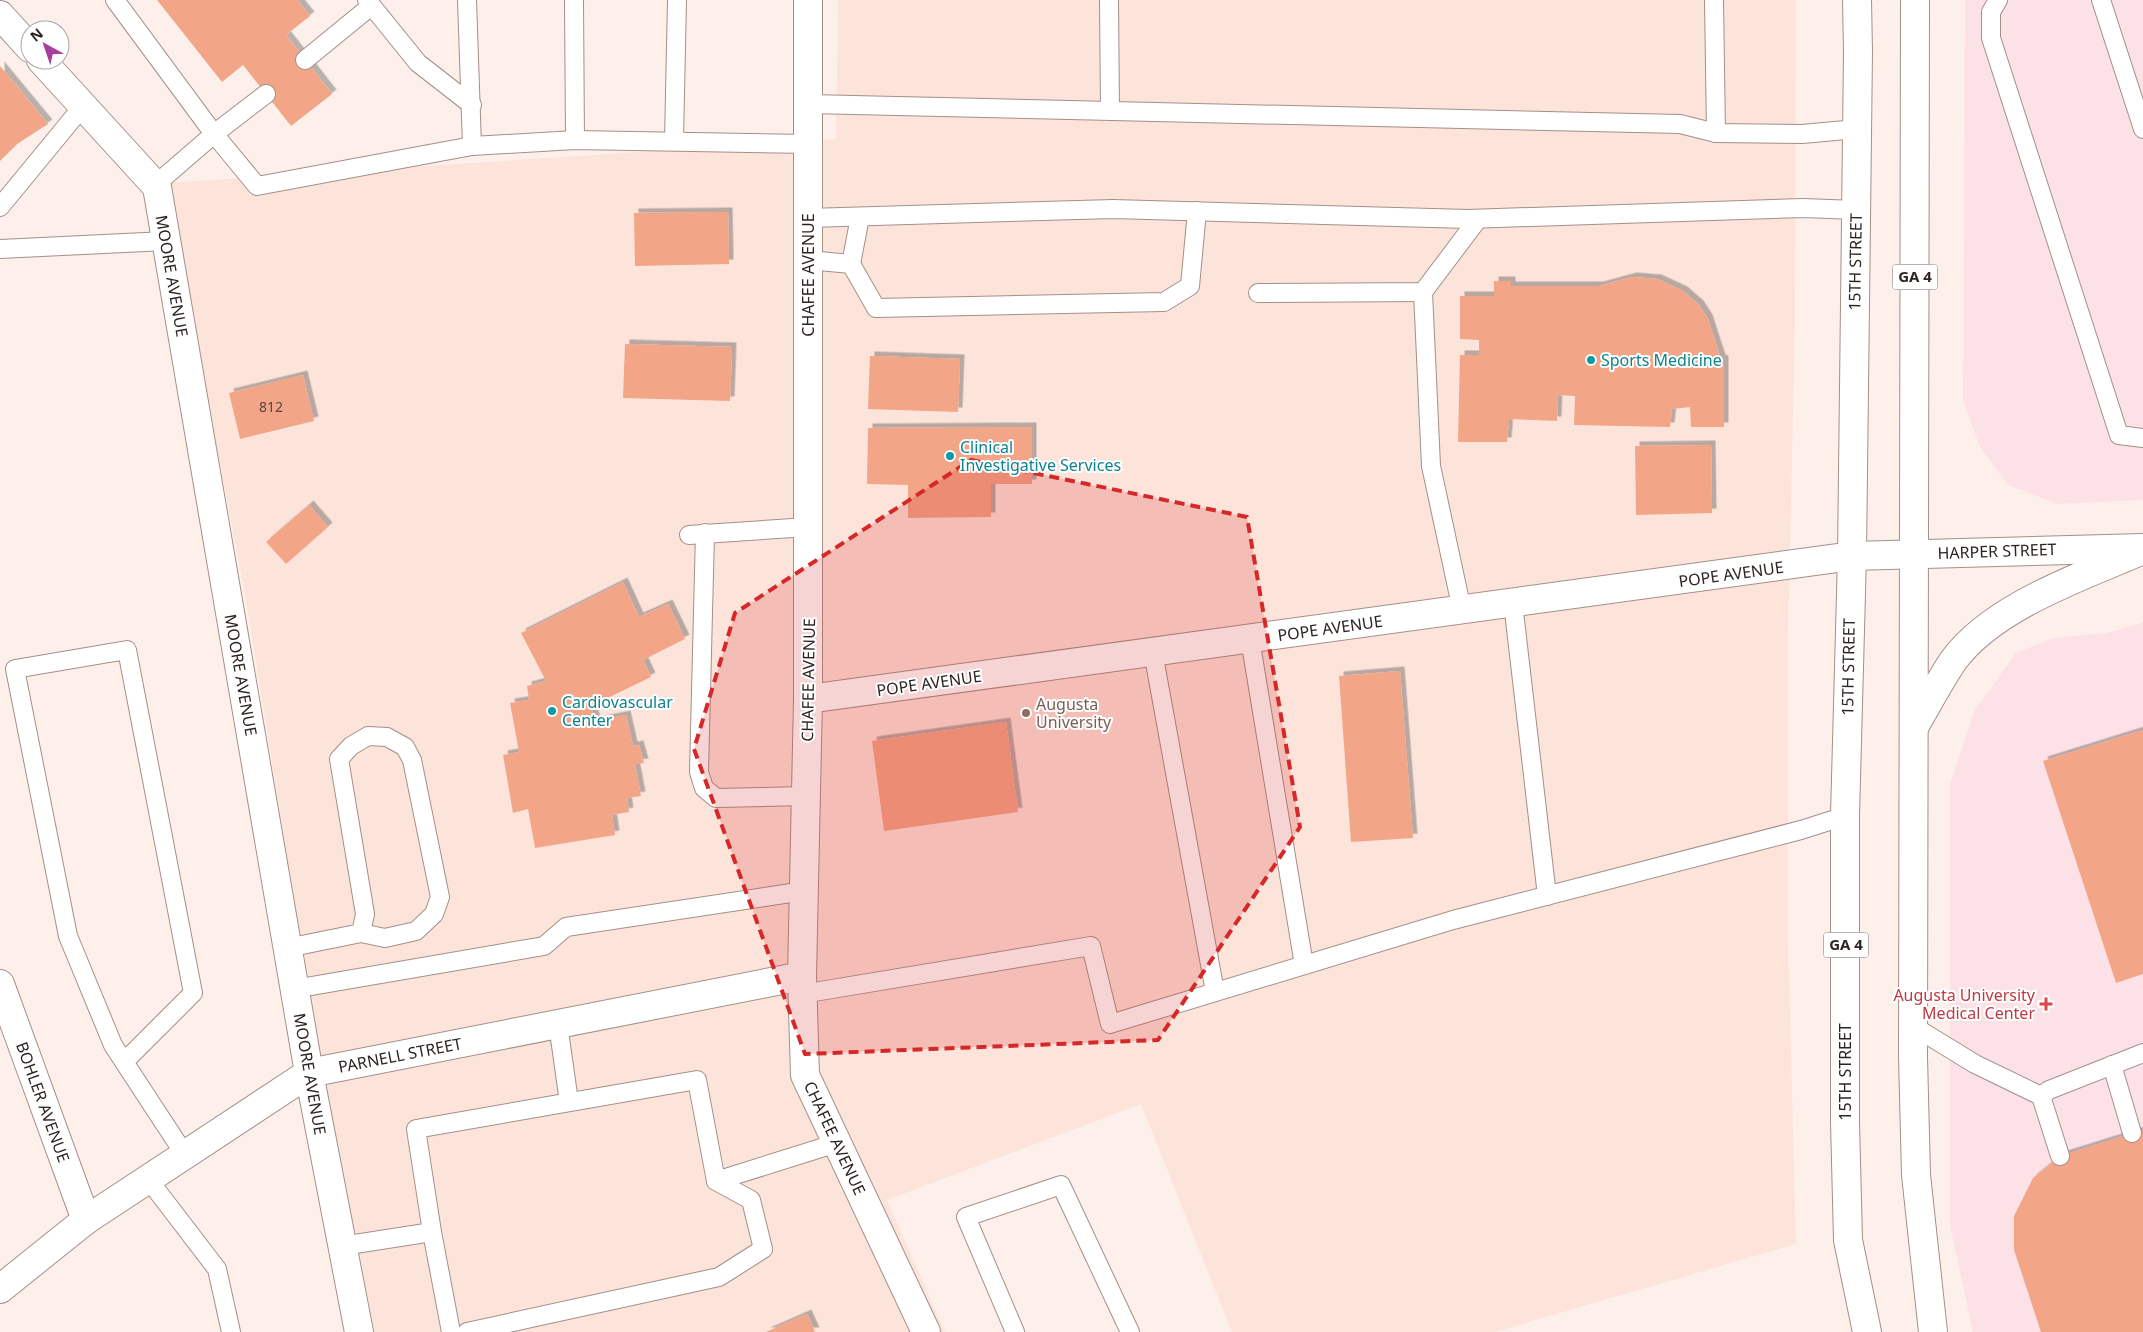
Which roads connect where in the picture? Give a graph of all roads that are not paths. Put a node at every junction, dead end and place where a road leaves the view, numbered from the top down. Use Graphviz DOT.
graph roads {
  1 [pos="115,0"];
  2 [pos="467,0"];
  3 [pos="574,0"];
  4 [pos="677,0"];
  5 [pos="808,0"];
  6 [pos="1109,0"];
  7 [pos="1714,0"];
  8 [pos="1857,0"];
  9 [pos="1916,0"];
  10 [pos="1998,0"];
  11 [pos="2101,0"];
  12 [pos="369,3"];
  13 [pos="0,15"];
  14 [pos="20,37"];
  15 [pos="306,60"];
  16 [pos="50,70"];
  17 [pos="266,94"];
  18 [pos="808,104"];
  19 [pos="472,105"];
  20 [pos="83,106"];
  21 [pos="1110,110"];
  22 [pos="1857,129"];
  23 [pos="2143,129"];
  24 [pos="1716,133"];
  25 [pos="214,134"];
  26 [pos="574,140"];
  27 [pos="674,140"];
  28 [pos="809,144"];
  29 [pos="472,146"];
  30 [pos="155,185"];
  31 [pos="0,207"];
  32 [pos="1856,210"];
  33 [pos="1197,212"];
  34 [pos="860,216"];
  35 [pos="808,218"];
  36 [pos="1478,219"];
  37 [pos="166,241"];
  38 [pos="0,249"];
  39 [pos="808,260"];
  40 [pos="851,264"];
  41 [pos="1258,292"];
  42 [pos="1423,292"];
  43 [pos="2143,438"];
  44 [pos="808,527"];
  45 [pos="2143,549"];
  46 [pos="1913,554"];
  47 [pos="1852,556"];
  48 [pos="1513,604"];
  49 [pos="1462,610"];
  50 [pos="1250,639"];
  51 [pos="1153,652"];
  52 [pos="808,699"];
  53 [pos="1914,728"];
  54 [pos="806,796"];
  55 [pos="1845,816"];
  56 [pos="804,891"];
  57 [pos="1546,896"];
  58 [pos="361,933"];
  59 [pos="287,948"];
  60 [pos="1304,965"];
  61 [pos="0,984"];
  62 [pos="802,985"];
  63 [pos="294,989"];
  64 [pos="1215,992"];
  65 [pos="558,1024"];
  66 [pos="1913,1026"];
  67 [pos="2143,1053"];
  68 [pos="124,1062"];
  69 [pos="2112,1066"];
  70 [pos="309,1073"];
  71 [pos="2041,1096"];
  72 [pos="568,1102"];
  73 [pos="2132,1134"];
  74 [pos="837,1143"];
  75 [pos="185,1154"];
  76 [pos="2060,1156"];
  77 [pos="148,1179"];
  78 [pos="716,1181"];
  79 [pos="86,1220"];
  80 [pos="432,1232"];
  81 [pos="342,1246"];
  82 [pos="0,1289"];
  83 [pos="231,1332"];
  84 [pos="359,1332"];
  85 [pos="451,1332"];
  86 [pos="467,1332"];
  87 [pos="926,1332"];
  88 [pos="1015,1332"];
  89 [pos="1130,1332"];
  90 [pos="1867,1332"];
  91 [pos="1933,1332"];
  1 -- 25 [label="lane"];
  2 -- 19 [label="lane"];
  3 -- 26 [label="lane"];
  4 -- 27 [label="lane"];
  5 -- 18 [label="street, CHAFEE AVENUE"];
  6 -- 21 [label="lane"];
  7 -- 24 [label="lane"];
  8 -- 22 [label="street, 15TH STREET / GA 4"];
  9 -- 46 [label="street, GA 4"];
  10 -- 43 [label="lane"];
  11 -- 23 [label="lane"];
  12 -- 15 [label="lane"];
  12 -- 19 [label="lane"];
  13 -- 14 [label="street"];
  16 -- 20 [label="street, MOORE AVENUE"];
  17 -- 25 [label="lane"];
  18 -- 21 [label="lane"];
  18 -- 28 [label="street, CHAFEE AVENUE"];
  19 -- 29 [label="lane"];
  20 -- 30 [label="street, MOORE AVENUE"];
  20 -- 31 [label="lane"];
  21 -- 24 [label="lane"];
  22 -- 24 [label="lane"];
  22 -- 32 [label="street, 15TH STREET / GA 4"];
  25 -- 29 [label="lane"];
  25 -- 30 [label="lane"];
  26 -- 27 [label="lane"];
  26 -- 29 [label="lane"];
  27 -- 28 [label="lane"];
  28 -- 35 [label="street, CHAFEE AVENUE"];
  30 -- 37 [label="street, MOORE AVENUE"];
  32 -- 36 [label="lane"];
  32 -- 47 [label="street, 15TH STREET / GA 4"];
  33 -- 34 [label="lane"];
  33 -- 36 [label="lane"];
  33 -- 40 [label="lane"];
  34 -- 35 [label="lane"];
  34 -- 40 [label="lane"];
  35 -- 39 [label="street, CHAFEE AVENUE"];
  36 -- 42 [label="lane"];
  37 -- 38 [label="lane"];
  37 -- 59 [label="street, MOORE AVENUE"];
  39 -- 40 [label="lane"];
  39 -- 44 [label="street, CHAFEE AVENUE"];
  41 -- 42 [label="lane"];
  42 -- 49 [label="lane"];
  44 -- 52 [label="street, CHAFEE AVENUE"];
  44 -- 54 [label="lane"];
  45 -- 46 [label="street, HARPER STREET"];
  45 -- 53 [label="street"];
  46 -- 47 [label="street, HARPER STREET"];
  46 -- 53 [label="street, GA 4"];
  47 -- 48 [label="street, POPE AVENUE"];
  47 -- 55 [label="street, 15TH STREET / GA 4"];
  48 -- 49 [label="street, POPE AVENUE"];
  48 -- 57 [label="lane"];
  49 -- 50 [label="street, POPE AVENUE"];
  50 -- 51 [label="street, POPE AVENUE"];
  50 -- 60 [label="lane"];
  51 -- 52 [label="street, POPE AVENUE"];
  51 -- 64 [label="lane"];
  52 -- 54 [label="street, CHAFEE AVENUE"];
  53 -- 66 [label="street, GA 4"];
  54 -- 56 [label="street, CHAFEE AVENUE"];
  55 -- 57 [label="lane"];
  55 -- 90 [label="street, 15TH STREET / GA 4"];
  56 -- 62 [label="street, CHAFEE AVENUE"];
  56 -- 63 [label="lane"];
  57 -- 60 [label="lane"];
  58 -- 58 [label="lane"];
  58 -- 59 [label="lane"];
  59 -- 63 [label="street, MOORE AVENUE"];
  60 -- 64 [label="lane"];
  61 -- 79 [label="street, BOHLER AVENUE"];
  62 -- 64 [label="lane"];
  62 -- 65 [label="street, PARNELL STREET"];
  62 -- 74 [label="street, CHAFEE AVENUE"];
  63 -- 70 [label="street, MOORE AVENUE"];
  65 -- 70 [label="street, PARNELL STREET"];
  65 -- 72 [label="lane"];
  66 -- 71 [label="lane"];
  66 -- 91 [label="street, GA 4"];
  67 -- 69 [label="lane"];
  68 -- 68 [label="lane"];
  68 -- 75 [label="lane"];
  69 -- 71 [label="lane"];
  69 -- 73 [label="lane"];
  70 -- 75 [label="street, PARNELL STREET"];
  70 -- 81 [label="street, MOORE AVENUE"];
  71 -- 76 [label="lane"];
  72 -- 78 [label="lane"];
  72 -- 80 [label="lane"];
  74 -- 78 [label="lane"];
  74 -- 87 [label="street, CHAFEE AVENUE"];
  75 -- 77 [label="street, PARNELL STREET"];
  77 -- 79 [label="street, PARNELL STREET"];
  77 -- 83 [label="lane"];
  78 -- 86 [label="lane"];
  79 -- 82 [label="street, PARNELL STREET"];
  80 -- 81 [label="lane"];
  80 -- 85 [label="lane"];
  81 -- 84 [label="street, MOORE AVENUE"];
  88 -- 89 [label="lane"];
}
